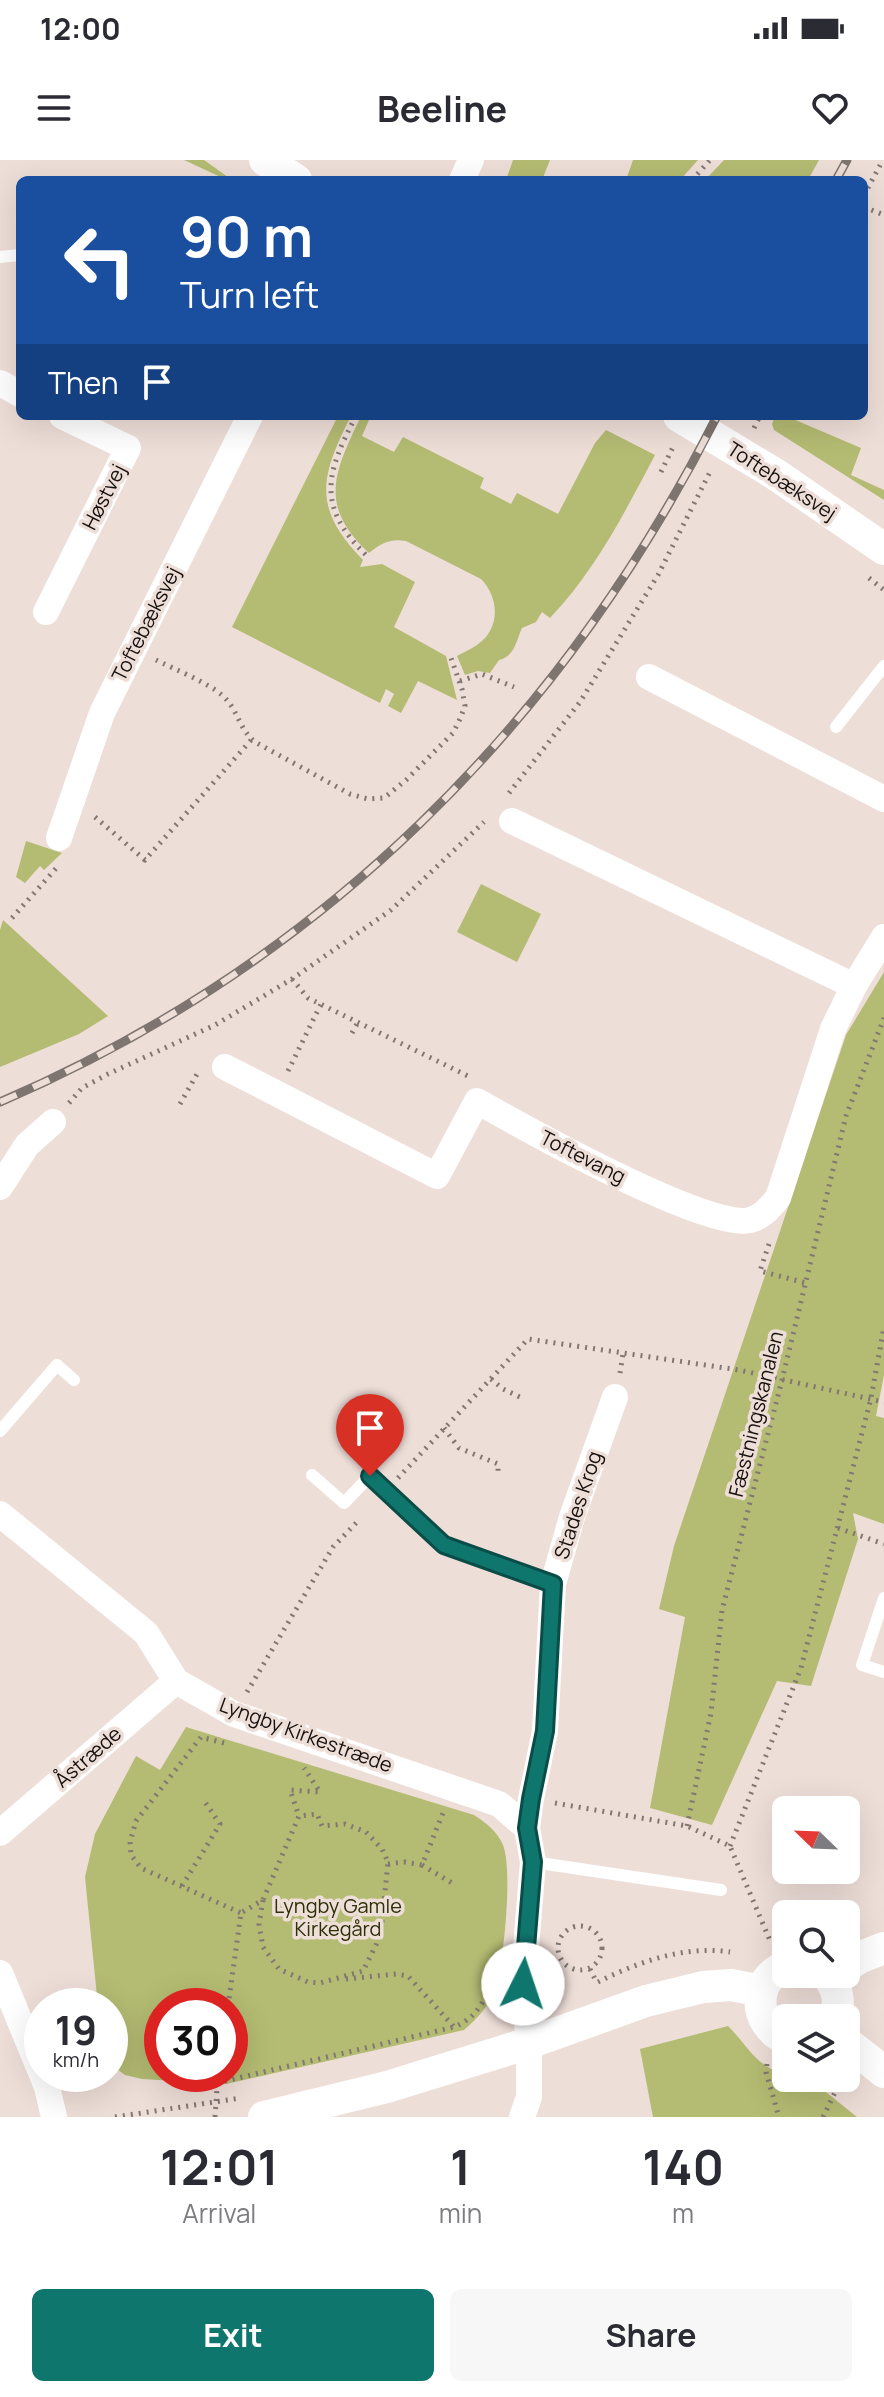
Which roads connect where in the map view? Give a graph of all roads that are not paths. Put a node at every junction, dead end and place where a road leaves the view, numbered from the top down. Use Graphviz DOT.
graph roads {
  1 [pos="70,420"];
  2 [pos="248,420"];
  3 [pos="686,420"];
  4 [pos="884,549"];
  5 [pos="46,612"];
  6 [pos="884,666"];
  7 [pos="649,677"];
  8 [pos="836,727"];
  9 [pos="884,799"];
  10 [pos="502,813"];
  11 [pos="59,838"];
  12 [pos="884,937"];
  13 [pos="854,986"];
  14 [pos="225,1067"];
  15 [pos="53,1122"];
  16 [pos="0,1187"];
  17 [pos="74,1380"];
  18 [pos="615,1397"];
  19 [pos="0,1431"];
  20 [pos="312,1475"];
  21 [pos="0,1514"];
  22 [pos="553,1584"];
  23 [pos="884,1598"];
  24 [pos="884,1672"];
  25 [pos="176,1681"];
  26 [pos="527,1828"];
  27 [pos="0,1833"];
  28 [pos="533,1862"];
  29 [pos="721,1890"];
  30 [pos="884,1948"];
  31 [pos="860,1958"];
  32 [pos="0,1973"];
  33 [pos="772,1976"];
  34 [pos="772,1982"];
  35 [pos="772,2026"];
  36 [pos="529,2043"];
  37 [pos="860,2053"];
  38 [pos="884,2072"];
  39 [pos="54,2117"];
  40 [pos="264,2117"];
  41 [pos="522,2117"];
  1 -- 5 [label="street, Høstvej"];
  2 -- 11 [label="street, Toftebæksvej"];
  3 -- 4 [label="street, Toftebæksvej"];
  6 -- 8 [label="lane"];
  7 -- 9 [label="street"];
  10 -- 13 [label="street"];
  12 -- 13 [label="street"];
  13 -- 14 [label="street, Toftevang"];
  15 -- 16 [label="street"];
  17 -- 19 [label="lane"];
  18 -- 22 [label="street, Stades Krog"];
  20 -- 22 [label="lane"];
  21 -- 25 [label="street, Lyngby Kirkestræde"];
  22 -- 26 [label="street, Stades Krog"];
  23 -- 24 [label="lane"];
  25 -- 26 [label="street, Lyngby Kirkestræde"];
  25 -- 27 [label="street, Åstræde"];
  26 -- 28 [label="street, Stades Krog"];
  28 -- 29 [label="lane"];
  28 -- 36 [label="street, Stades Krog"];
  30 -- 31 [label="street"];
  32 -- 39 [label="street"];
  33 -- 36 [label="street"];
  34 -- 35 [label="street"];
  36 -- 40 [label="street"];
  36 -- 41 [label="street, Stades Krog"];
  37 -- 38 [label="street"];
}
